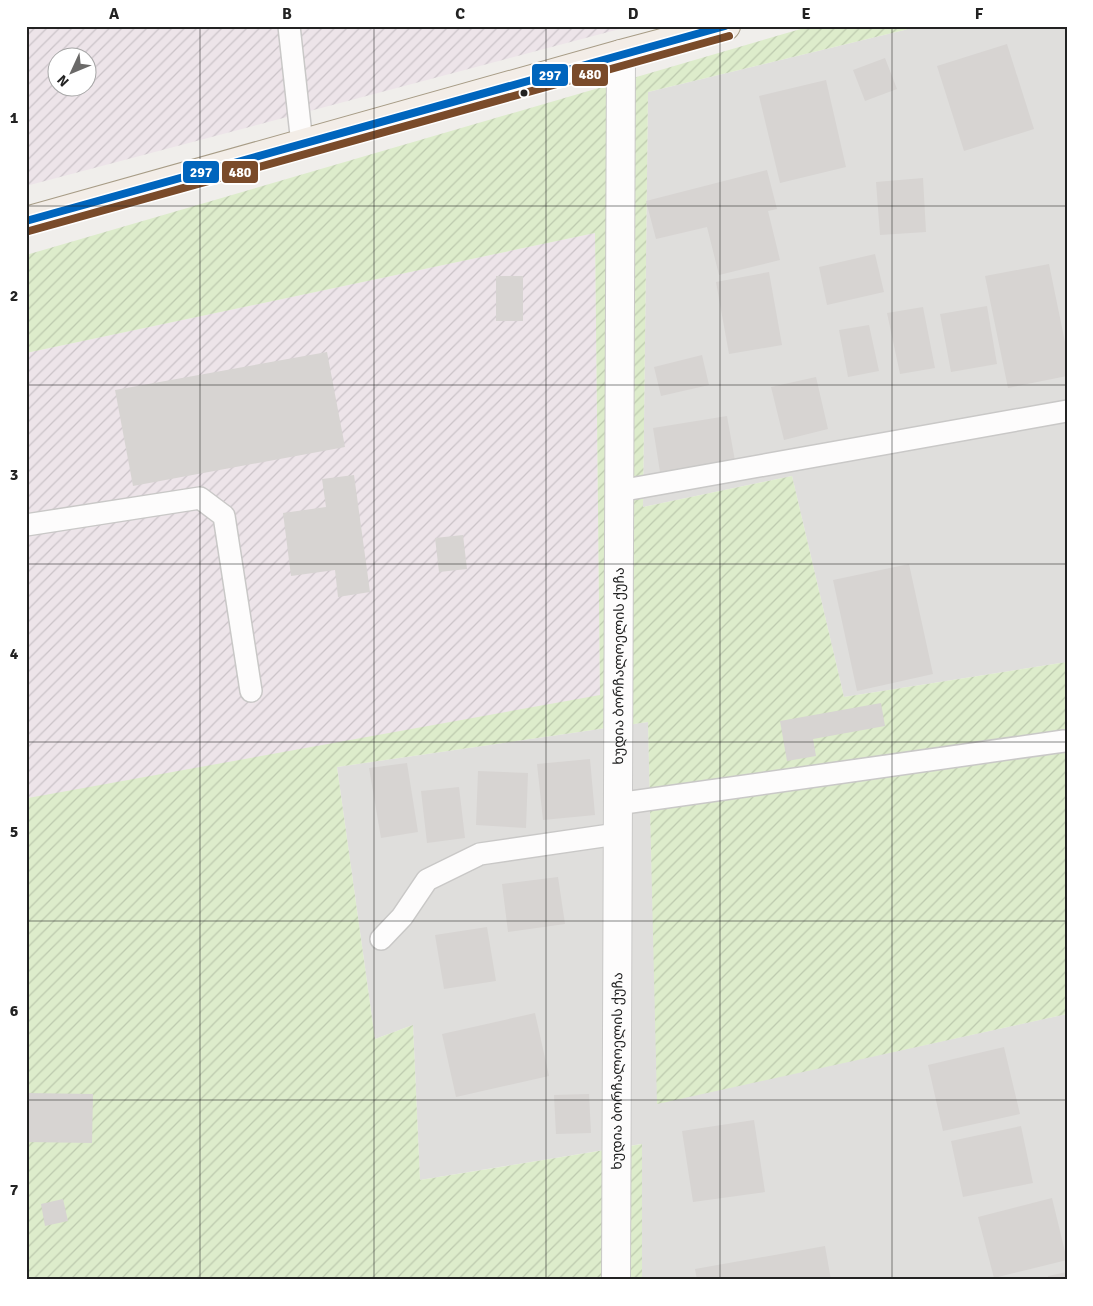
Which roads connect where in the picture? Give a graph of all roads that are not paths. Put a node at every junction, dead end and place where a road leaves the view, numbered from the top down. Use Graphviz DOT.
graph roads {
  1 [pos="289,26"];
  2 [pos="726,26"];
  3 [pos="621,54"];
  4 [pos="302,144"];
  5 [pos="26,221"];
  6 [pos="1067,411"];
  7 [pos="619,491"];
  8 [pos="26,525"];
  9 [pos="251,692"];
  10 [pos="1064,740"];
  11 [pos="617,804"];
  12 [pos="618,834"];
  13 [pos="381,939"];
  14 [pos="616,1280"];
  1 -- 4 [label="lane"];
  2 -- 3 [label="main road"];
  3 -- 4 [label="main road"];
  3 -- 7 [label="street, ხუდია ბორჩალოელის ქუჩა"];
  4 -- 5 [label="main road"];
  6 -- 7 [label="lane"];
  7 -- 11 [label="street, ხუდია ბორჩალოელის ქუჩა"];
  8 -- 9 [label="lane"];
  10 -- 11 [label="lane"];
  11 -- 12 [label="street, ხუდია ბორჩალოელის ქუჩა"];
  12 -- 13 [label="lane"];
  12 -- 14 [label="street, ხუდია ბორჩალოელის ქუჩა"];
}
